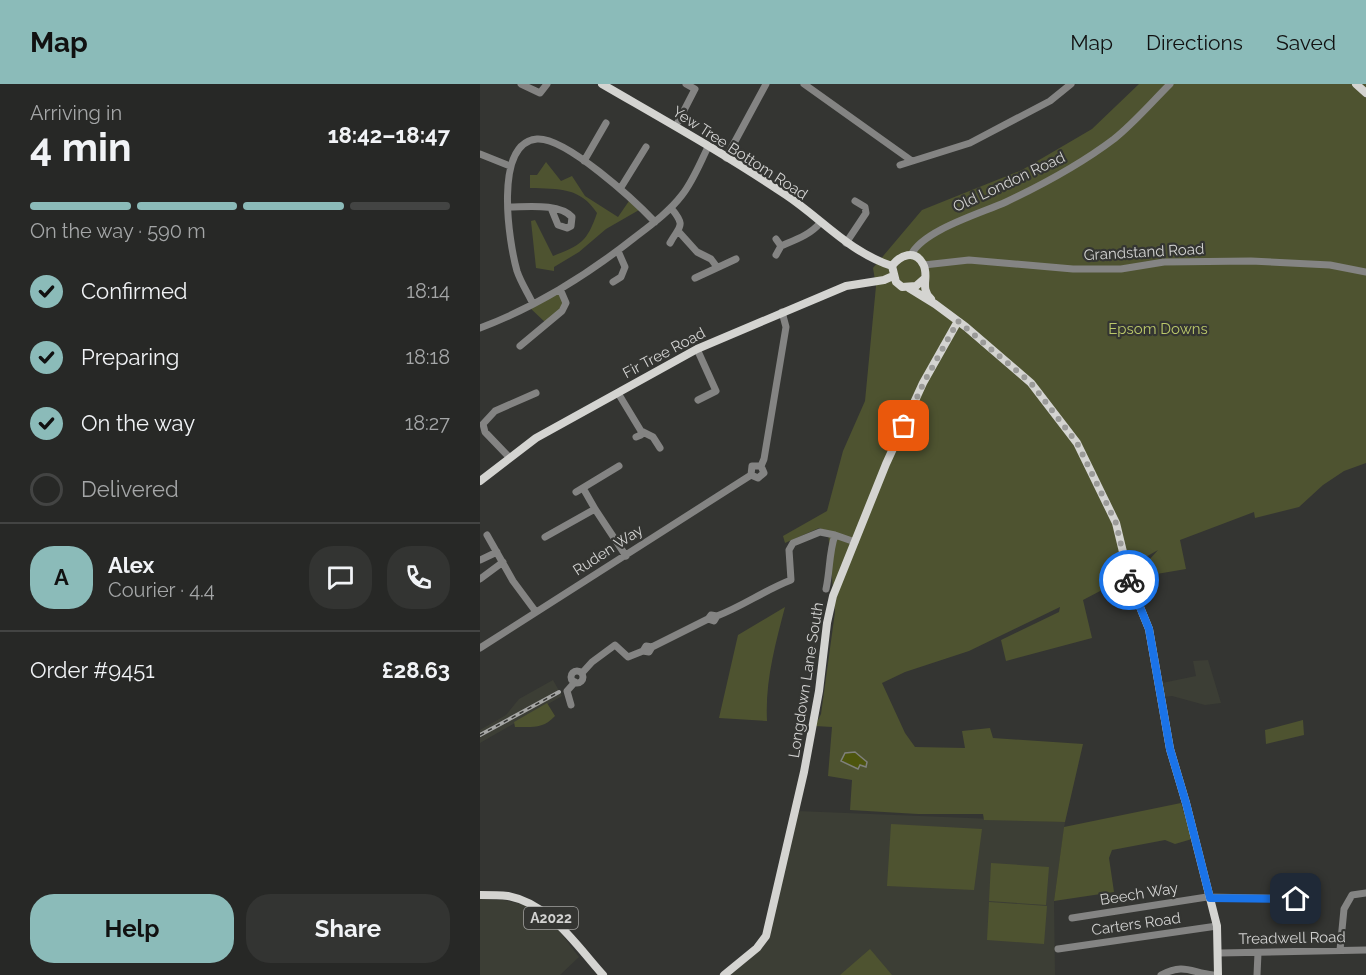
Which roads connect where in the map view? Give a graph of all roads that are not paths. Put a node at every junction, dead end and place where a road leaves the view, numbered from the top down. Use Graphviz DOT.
graph roads {
  1 [pos="521,84"];
  2 [pos="547,84"];
  3 [pos="602,84"];
  4 [pos="686,84"];
  5 [pos="766,84"];
  6 [pos="804,84"];
  7 [pos="1071,84"];
  8 [pos="1170,84"];
  9 [pos="1356,84"];
  10 [pos="1366,93"];
  11 [pos="678,122"];
  12 [pos="606,123"];
  13 [pos="646,147"];
  14 [pos="708,147"];
  15 [pos="480,154"];
  16 [pos="726,158"];
  17 [pos="584,161"];
  18 [pos="912,161"];
  19 [pos="900,165"];
  20 [pos="510,166"];
  21 [pos="620,189"];
  22 [pos="855,201"];
  23 [pos="509,207"];
  24 [pos="551,208"];
  25 [pos="670,208"];
  26 [pos="655,222"];
  27 [pos="820,223"];
  28 [pos="679,232"];
  29 [pos="777,239"];
  30 [pos="670,243"];
  31 [pos="846,243"];
  32 [pos="781,246"];
  33 [pos="618,251"];
  34 [pos="776,255"];
  35 [pos="911,255"];
  36 [pos="736,260"];
  37 [pos="924,266"];
  38 [pos="717,267"];
  39 [pos="892,271"];
  40 [pos="1366,272"];
  41 [pos="695,278"];
  42 [pos="924,279"];
  43 [pos="877,281"];
  44 [pos="613,282"];
  45 [pos="898,285"];
  46 [pos="909,288"];
  47 [pos="560,289"];
  48 [pos="533,304"];
  49 [pos="935,304"];
  50 [pos="782,312"];
  51 [pos="958,321"];
  52 [pos="480,328"];
  53 [pos="520,346"];
  54 [pos="697,350"];
  55 [pos="536,393"];
  56 [pos="618,393"];
  57 [pos="698,400"];
  58 [pos="482,430"];
  59 [pos="660,448"];
  60 [pos="509,457"];
  61 [pos="619,466"];
  62 [pos="480,481"];
  63 [pos="595,509"];
  64 [pos="487,535"];
  65 [pos="835,535"];
  66 [pos="545,537"];
  67 [pos="855,542"];
  68 [pos="497,552"];
  69 [pos="626,556"];
  70 [pos="480,560"];
  71 [pos="503,562"];
  72 [pos="480,579"];
  73 [pos="826,589"];
  74 [pos="536,612"];
  75 [pos="480,648"];
  76 [pos="571,705"];
  77 [pos="1366,893"];
  78 [pos="480,895"];
  79 [pos="1210,898"];
  80 [pos="1316,899"];
  81 [pos="1072,918"];
  82 [pos="1217,926"];
  83 [pos="1058,949"];
  84 [pos="1340,950"];
  85 [pos="1366,950"];
  86 [pos="1219,953"];
  87 [pos="1258,953"];
  88 [pos="603,975"];
  89 [pos="724,975"];
  90 [pos="1161,975"];
  91 [pos="1213,975"];
  92 [pos="1218,975"];
  93 [pos="1257,975"];
  1 -- 2 [label="street"];
  3 -- 14 [label="main road, Yew Tree Bottom Road"];
  4 -- 11 [label="street"];
  5 -- 16 [label="street"];
  6 -- 18 [label="street"];
  7 -- 18 [label="street"];
  8 -- 35 [label="street, Old London Road"];
  9 -- 10 [label="main road"];
  12 -- 17 [label="street"];
  13 -- 21 [label="street"];
  14 -- 16 [label="main road, Yew Tree Bottom Road"];
  14 -- 25 [label="street"];
  15 -- 20 [label="street"];
  16 -- 27 [label="main road, Yew Tree Bottom Road"];
  17 -- 20 [label="street"];
  17 -- 21 [label="street"];
  18 -- 19 [label="street"];
  20 -- 23 [label="street"];
  21 -- 26 [label="street"];
  22 -- 31 [label="street"];
  23 -- 24 [label="street"];
  23 -- 48 [label="street"];
  25 -- 26 [label="street"];
  25 -- 28 [label="street"];
  26 -- 33 [label="street"];
  27 -- 31 [label="main road, Yew Tree Bottom Road"];
  27 -- 32 [label="street"];
  28 -- 30 [label="street"];
  28 -- 38 [label="street"];
  29 -- 32 [label="street"];
  31 -- 39 [label="main road, Yew Tree Bottom Road"];
  32 -- 34 [label="street"];
  33 -- 44 [label="street"];
  33 -- 47 [label="street"];
  35 -- 37 [label="main road"];
  35 -- 39 [label="main road"];
  36 -- 38 [label="street"];
  37 -- 40 [label="street, Grandstand Road"];
  37 -- 42 [label="main road"];
  38 -- 41 [label="street"];
  39 -- 43 [label="main road, Fir Tree Road"];
  39 -- 45 [label="main road"];
  42 -- 46 [label="main road"];
  42 -- 49 [label="main road"];
  43 -- 45 [label="main road, Fir Tree Road"];
  43 -- 50 [label="main road, Fir Tree Road"];
  45 -- 46 [label="main road"];
  46 -- 49 [label="main road"];
  47 -- 48 [label="street"];
  47 -- 53 [label="street"];
  48 -- 52 [label="street"];
  49 -- 51 [label="main road"];
  50 -- 54 [label="main road, Fir Tree Road"];
  50 -- 69 [label="street, Ruden Way"];
  51 -- 67 [label="main road, Longdown Lane South"];
  51 -- 79 [label="main road"];
  54 -- 56 [label="main road, Fir Tree Road"];
  54 -- 57 [label="street"];
  55 -- 58 [label="street"];
  56 -- 59 [label="street"];
  56 -- 60 [label="main road, Fir Tree Road"];
  58 -- 60 [label="street"];
  60 -- 62 [label="main road, Fir Tree Road"];
  61 -- 63 [label="street"];
  63 -- 66 [label="street"];
  63 -- 69 [label="street"];
  64 -- 68 [label="street"];
  65 -- 67 [label="street"];
  65 -- 73 [label="street"];
  65 -- 76 [label="street"];
  67 -- 89 [label="main road, Longdown Lane South"];
  68 -- 70 [label="street"];
  68 -- 71 [label="street"];
  69 -- 74 [label="street, Ruden Way"];
  71 -- 72 [label="street"];
  71 -- 74 [label="street"];
  74 -- 75 [label="street, Ruden Way"];
  77 -- 84 [label="street"];
  78 -- 88 [label="main road, A2022"];
  79 -- 80 [label="street, Beech Way"];
  79 -- 81 [label="street, Beech Way"];
  79 -- 82 [label="main road"];
  82 -- 83 [label="street, Carters Road"];
  82 -- 86 [label="main road"];
  84 -- 85 [label="street, Treadwell Road"];
  84 -- 87 [label="street, Treadwell Road"];
  86 -- 87 [label="street, Treadwell Road"];
  86 -- 92 [label="main road"];
  87 -- 93 [label="street"];
  90 -- 91 [label="street"];
}
